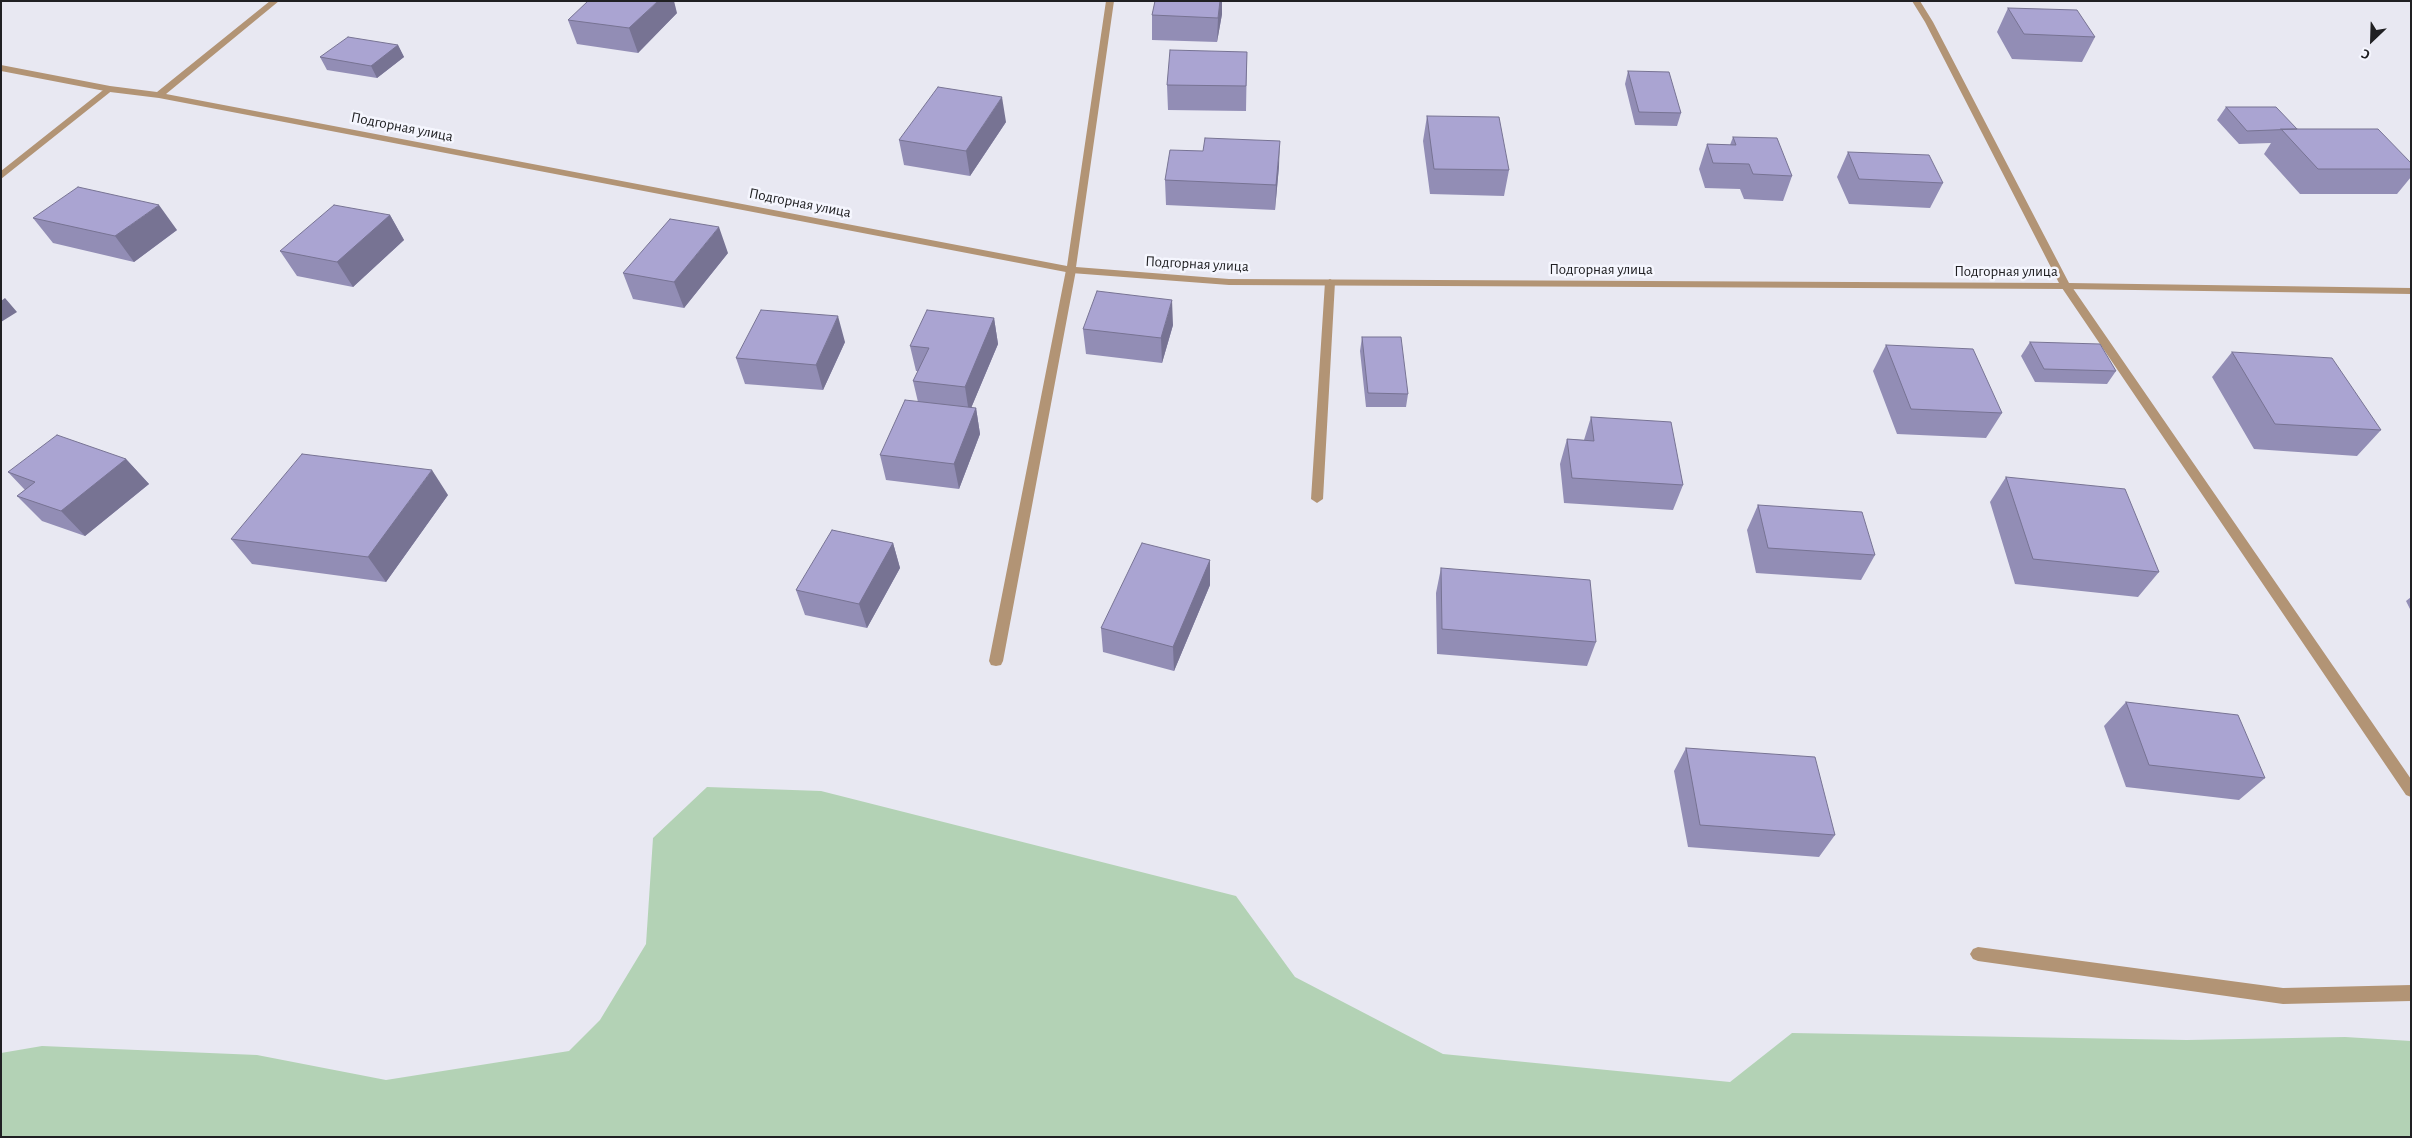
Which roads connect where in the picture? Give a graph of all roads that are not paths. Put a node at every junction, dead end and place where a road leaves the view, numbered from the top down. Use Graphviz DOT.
graph roads {
  1 [pos="275,1"];
  2 [pos="1110,1"];
  3 [pos="1916,1"];
  4 [pos="1,68"];
  5 [pos="110,89"];
  6 [pos="159,95"];
  7 [pos="1,176"];
  8 [pos="1072,270"];
  9 [pos="1330,282"];
  10 [pos="2066,286"];
  11 [pos="2411,291"];
  12 [pos="1317,499"];
  13 [pos="996,660"];
  14 [pos="2411,791"];
  15 [pos="1978,954"];
  16 [pos="2411,993"];
  1 -- 6 [label="street"];
  2 -- 8 [label="street"];
  3 -- 10 [label="street"];
  4 -- 5 [label="street, Подгорная улица"];
  5 -- 6 [label="street, Подгорная улица"];
  5 -- 7 [label="street"];
  6 -- 8 [label="street, Подгорная улица"];
  8 -- 9 [label="street, Подгорная улица"];
  8 -- 13 [label="street"];
  9 -- 10 [label="street, Подгорная улица"];
  9 -- 12 [label="street"];
  10 -- 11 [label="street, Подгорная улица"];
  10 -- 14 [label="street"];
  15 -- 16 [label="street"];
}
